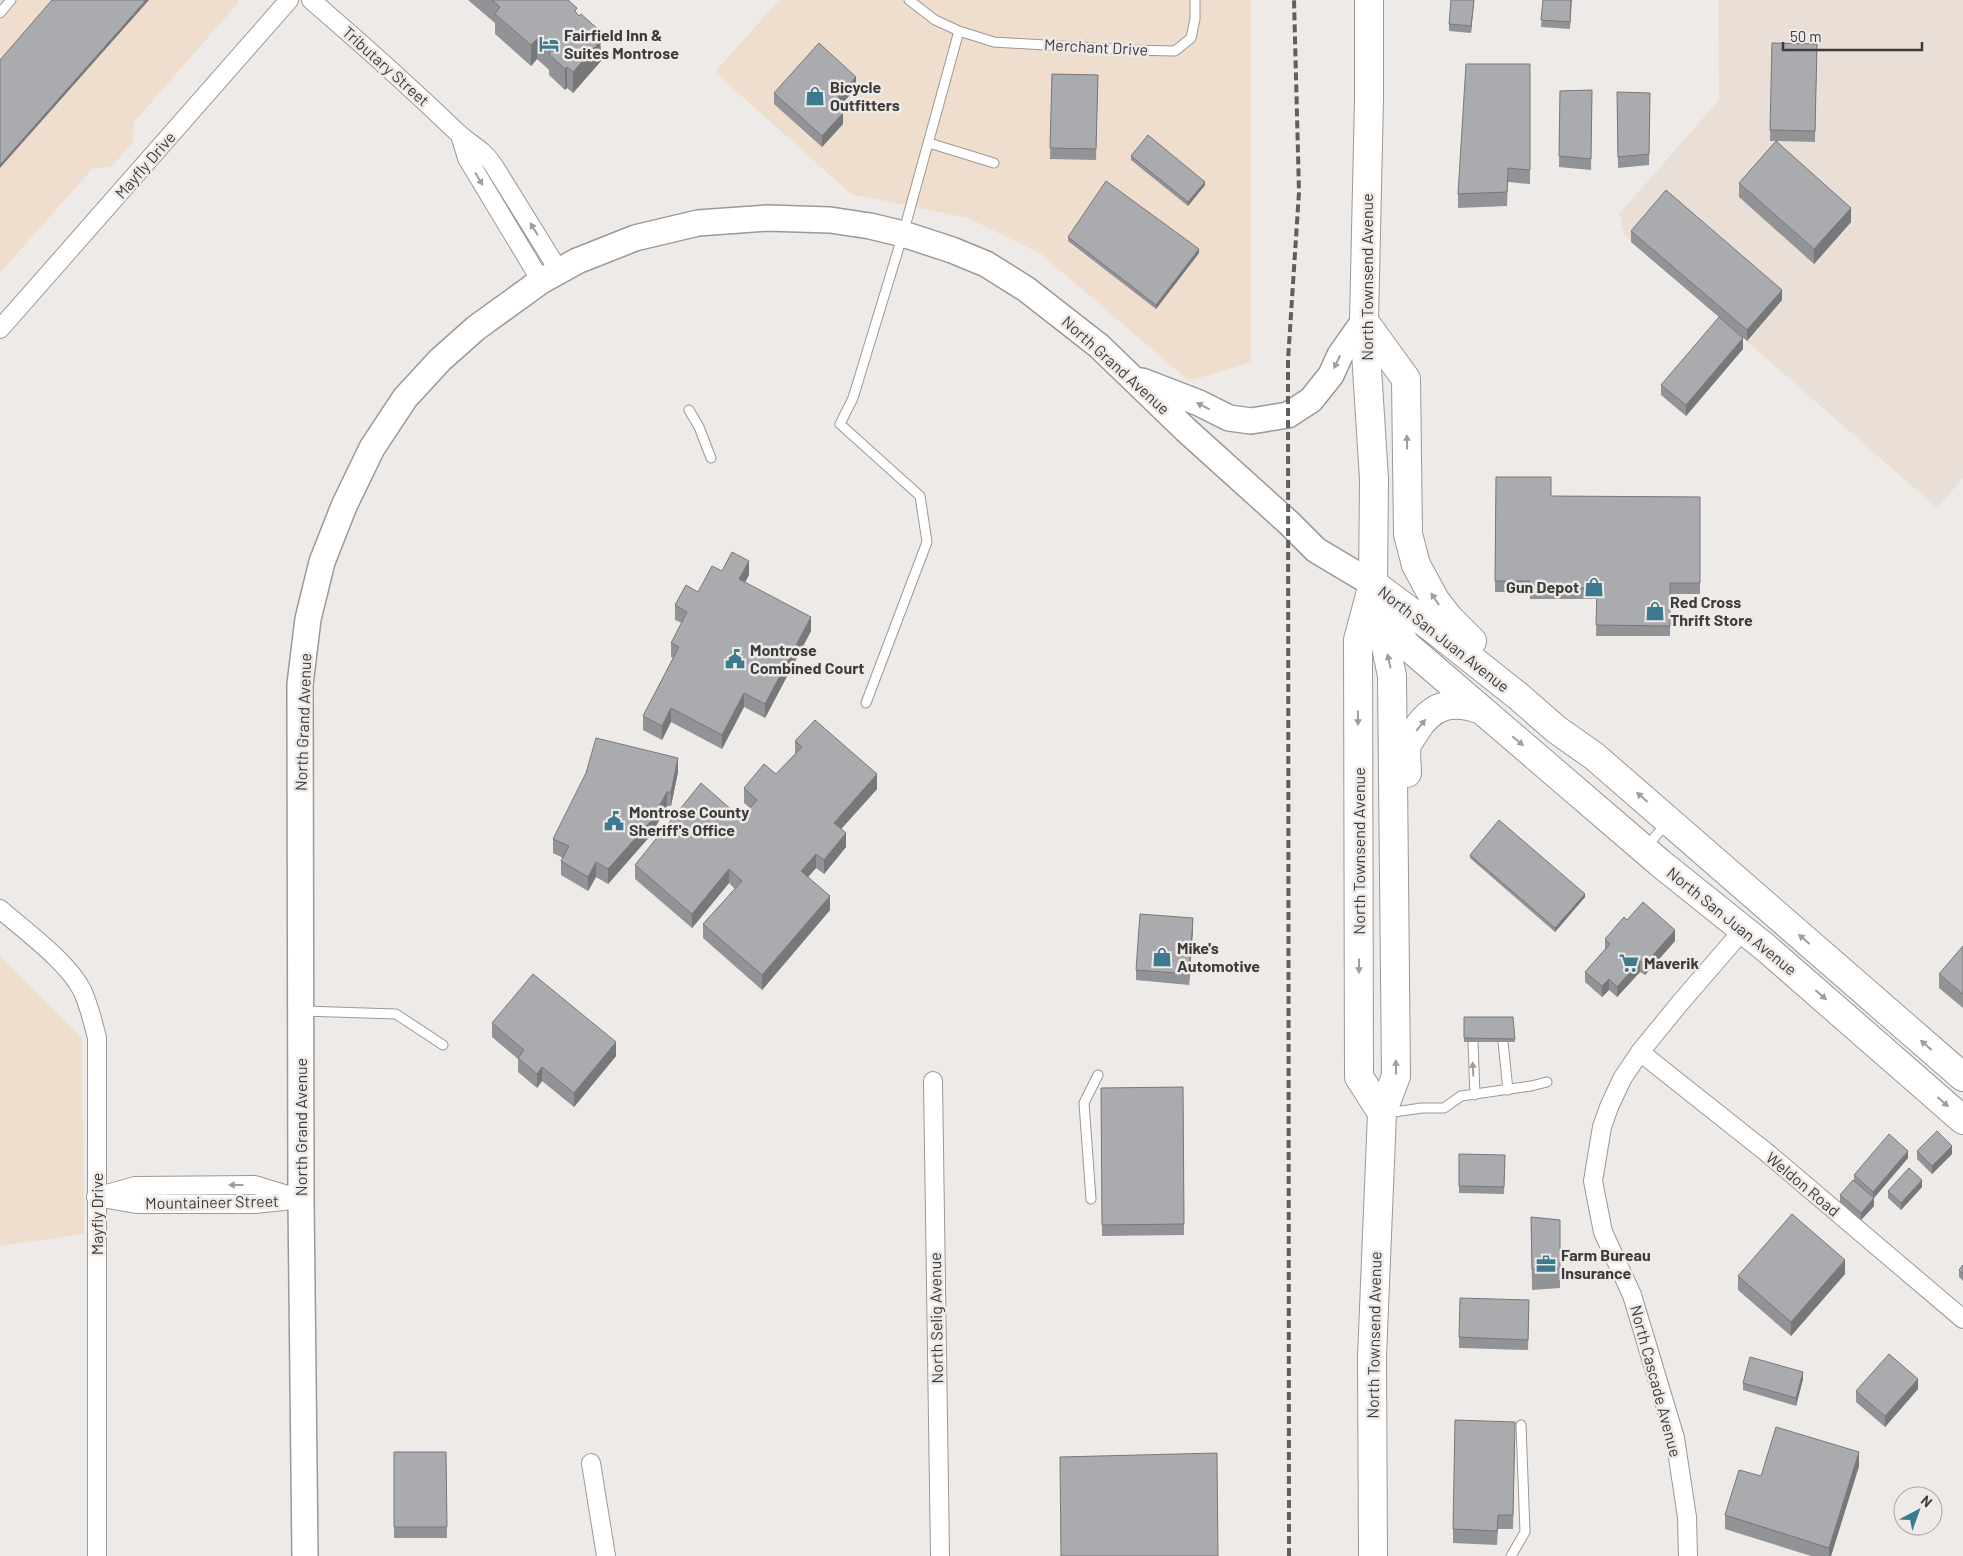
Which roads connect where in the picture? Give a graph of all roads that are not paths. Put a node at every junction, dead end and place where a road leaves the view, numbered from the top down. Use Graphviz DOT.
graph roads {
  1 [pos="12,0"];
  2 [pos="289,0"];
  3 [pos="311,0"];
  4 [pos="909,0"];
  5 [pos="1195,0"];
  6 [pos="1369,0"];
  7 [pos="0,13"];
  8 [pos="959,31"];
  9 [pos="929,143"];
  10 [pos="994,163"];
  11 [pos="903,234"];
  12 [pos="550,276"];
  13 [pos="1364,321"];
  14 [pos="0,329"];
  15 [pos="1132,377"];
  16 [pos="689,410"];
  17 [pos="711,458"];
  18 [pos="1374,584"];
  19 [pos="866,703"];
  20 [pos="1481,710"];
  21 [pos="1594,756"];
  22 [pos="1669,821"];
  23 [pos="1645,850"];
  24 [pos="0,909"];
  25 [pos="1394,923"];
  26 [pos="1743,930"];
  27 [pos="301,1011"];
  28 [pos="1503,1042"];
  29 [pos="1473,1043"];
  30 [pos="444,1045"];
  31 [pos="1640,1052"];
  32 [pos="1098,1074"];
  33 [pos="1963,1078"];
  34 [pos="933,1081"];
  35 [pos="1547,1082"];
  36 [pos="1508,1090"];
  37 [pos="1475,1095"];
  38 [pos="1382,1113"];
  39 [pos="1963,1120"];
  40 [pos="96,1197"];
  41 [pos="300,1199"];
  42 [pos="1090,1199"];
  43 [pos="1963,1319"];
  44 [pos="1521,1425"];
  45 [pos="591,1463"];
  46 [pos="98,1556"];
  47 [pos="305,1556"];
  48 [pos="606,1556"];
  49 [pos="940,1556"];
  50 [pos="1373,1556"];
  51 [pos="1511,1556"];
  52 [pos="1688,1556"];
  1 -- 7 [label="lane"];
  2 -- 14 [label="street, Mayfly Drive"];
  3 -- 12 [label="street, Tributary Street"];
  4 -- 8 [label="lane, Merchant Drive"];
  5 -- 8 [label="lane, Merchant Drive"];
  6 -- 13 [label="highway, North Townsend Avenue"];
  8 -- 9 [label="lane"];
  9 -- 10 [label="lane"];
  9 -- 11 [label="lane"];
  11 -- 12 [label="street, North Grand Avenue"];
  11 -- 15 [label="street, North Grand Avenue"];
  11 -- 19 [label="lane"];
  12 -- 27 [label="street, North Grand Avenue"];
  13 -- 15 [label="street, one-way"];
  13 -- 18 [label="highway, North Townsend Avenue"];
  21 -- 13 [label="highway, one-way"];
  15 -- 18 [label="street, North Grand Avenue"];
  16 -- 17 [label="lane"];
  18 -- 20 [label="highway, North San Juan Avenue"];
  18 -- 21 [label="highway, North San Juan Avenue"];
  25 -- 18 [label="highway, North Townsend Avenue, one-way"];
  18 -- 38 [label="highway, North Townsend Avenue, one-way"];
  20 -- 23 [label="highway, North San Juan Avenue, one-way"];
  25 -- 20 [label="highway, one-way"];
  22 -- 21 [label="highway, North San Juan Avenue, one-way"];
  22 -- 23 [label="lane"];
  33 -- 22 [label="highway, North San Juan Avenue, one-way"];
  23 -- 26 [label="highway, North San Juan Avenue"];
  24 -- 40 [label="street, Mayfly Drive"];
  38 -- 25 [label="highway, North Townsend Avenue, one-way"];
  26 -- 31 [label="street, North Cascade Avenue"];
  26 -- 39 [label="highway, North San Juan Avenue, one-way"];
  27 -- 30 [label="lane"];
  27 -- 41 [label="street, North Grand Avenue"];
  28 -- 36 [label="lane"];
  37 -- 29 [label="lane, one-way"];
  31 -- 43 [label="street, Weldon Road"];
  31 -- 52 [label="street, North Cascade Avenue"];
  32 -- 42 [label="lane"];
  34 -- 49 [label="street, North Selig Avenue"];
  35 -- 36 [label="lane"];
  36 -- 37 [label="lane"];
  37 -- 38 [label="lane"];
  38 -- 50 [label="highway, North Townsend Avenue"];
  40 -- 41 [label="street, Mountaineer Street"];
  40 -- 46 [label="street, Mayfly Drive"];
  41 -- 47 [label="street, North Grand Avenue"];
  44 -- 51 [label="lane"];
  45 -- 48 [label="street"];
}
